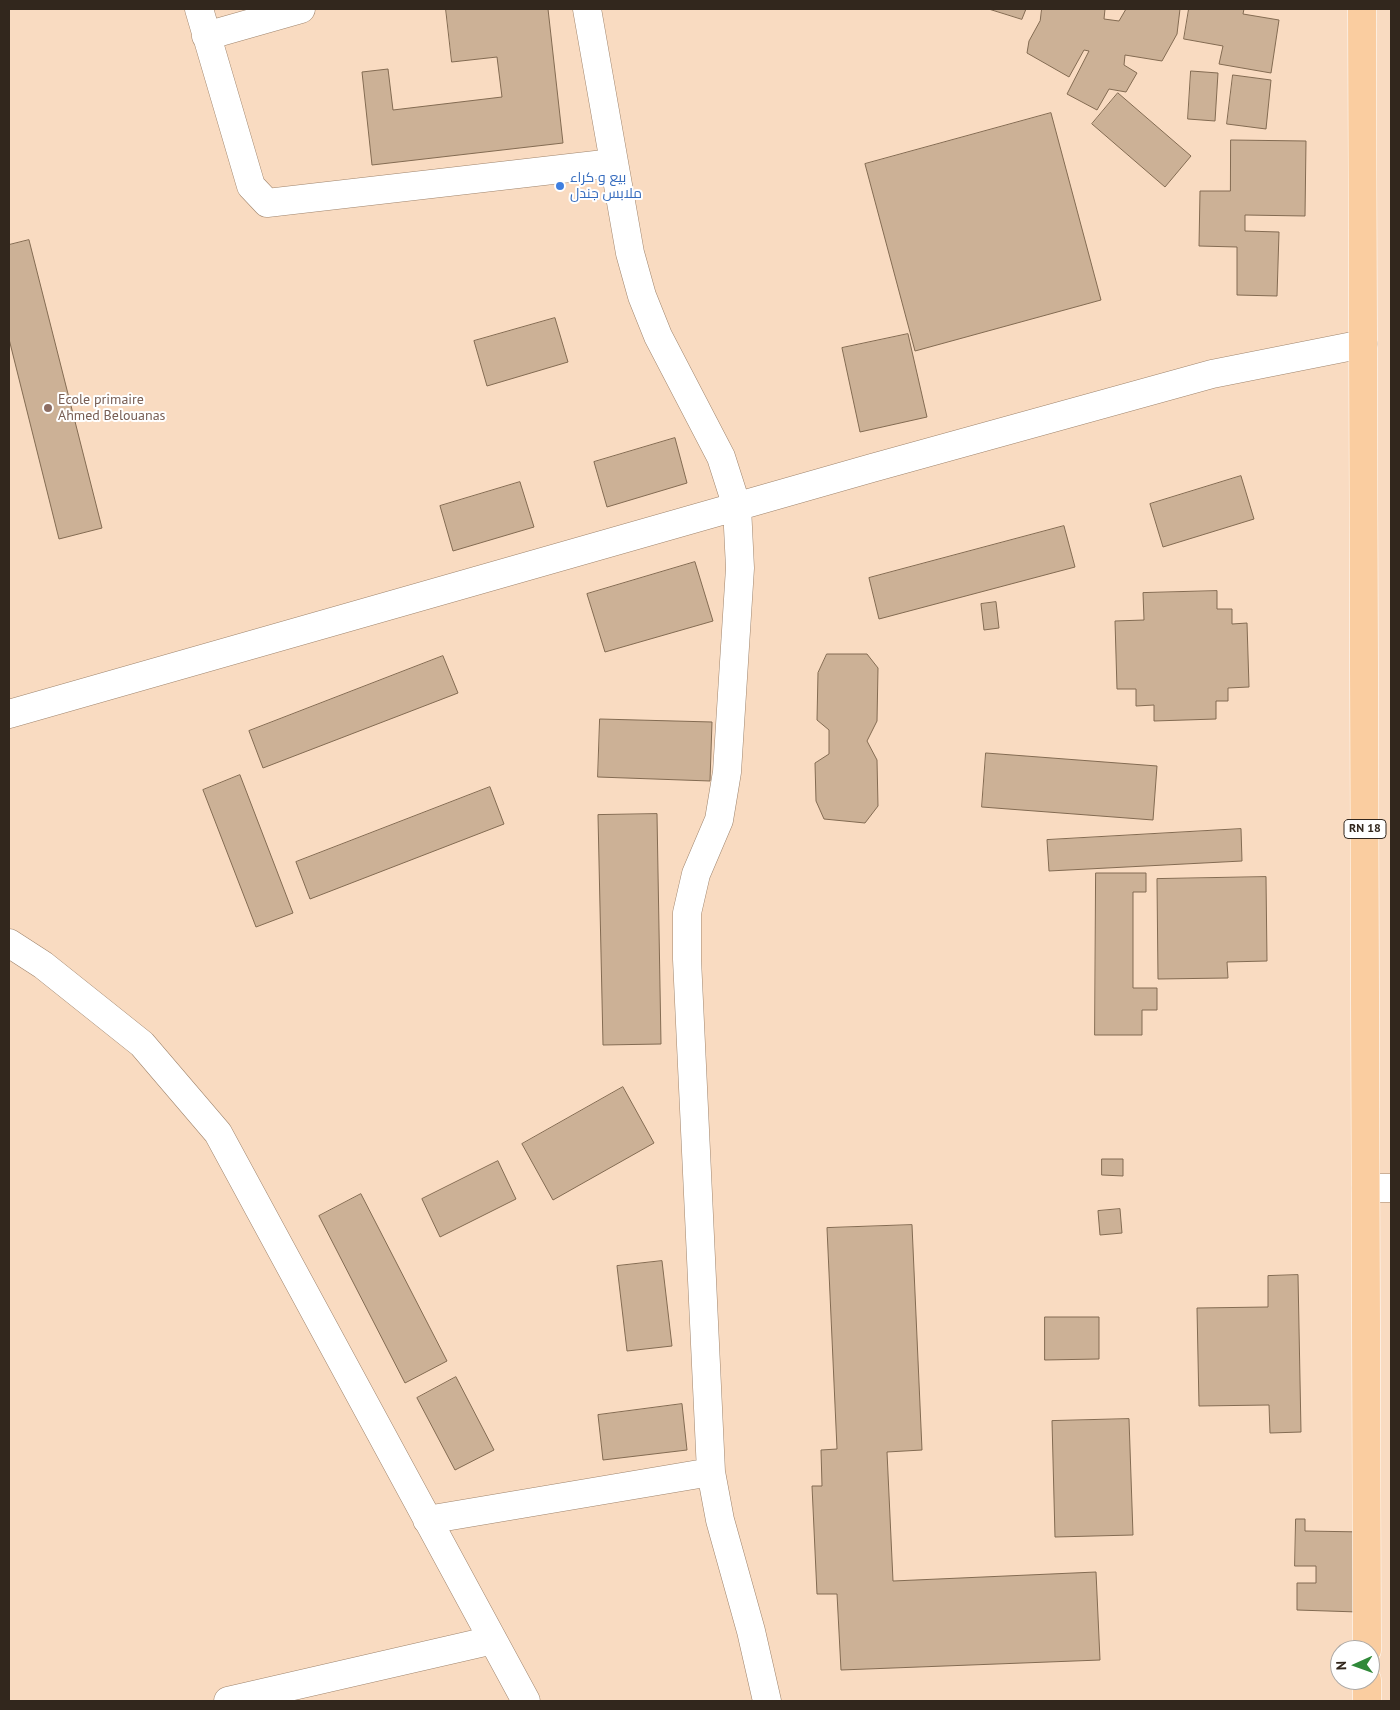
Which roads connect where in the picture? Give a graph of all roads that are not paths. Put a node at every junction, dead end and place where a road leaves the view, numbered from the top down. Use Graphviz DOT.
graph roads {
  1 [pos="199,9"];
  2 [pos="302,9"];
  3 [pos="587,9"];
  4 [pos="1362,9"];
  5 [pos="206,36"];
  6 [pos="613,163"];
  7 [pos="1363,344"];
  8 [pos="738,507"];
  9 [pos="9,714"];
  10 [pos="9,943"];
  11 [pos="1378,1188"];
  12 [pos="711,1472"];
  13 [pos="427,1520"];
  14 [pos="492,1640"];
  15 [pos="1367,1640"];
  16 [pos="228,1701"];
  17 [pos="526,1701"];
  18 [pos="766,1701"];
  1 -- 5 [label="street"];
  2 -- 5 [label="street"];
  3 -- 6 [label="street"];
  4 -- 7 [label="main road, RN 18"];
  5 -- 6 [label="street"];
  6 -- 8 [label="street"];
  7 -- 8 [label="street"];
  7 -- 11 [label="main road, RN 18"];
  8 -- 9 [label="street"];
  8 -- 12 [label="street"];
  10 -- 13 [label="street"];
  11 -- 15 [label="main road, RN 18"];
  12 -- 13 [label="street"];
  12 -- 18 [label="street"];
  13 -- 14 [label="street"];
  14 -- 16 [label="street"];
  14 -- 17 [label="street"];
}
